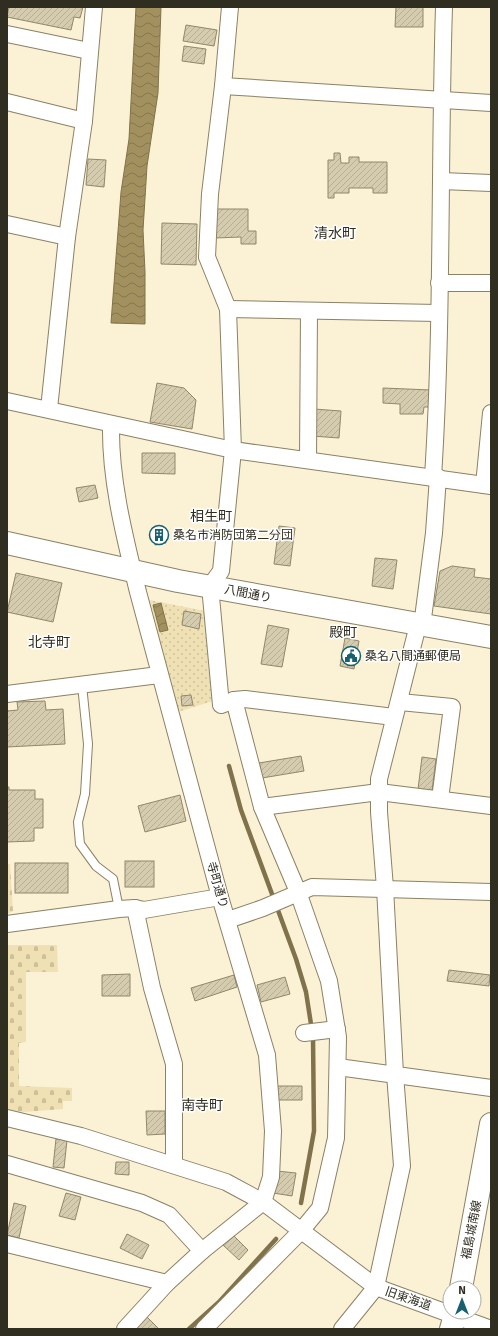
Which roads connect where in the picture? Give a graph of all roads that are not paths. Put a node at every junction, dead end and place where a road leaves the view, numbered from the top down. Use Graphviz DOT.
graph roads {
  1 [pos="94,7"];
  2 [pos="230,7"];
  3 [pos="444,7"];
  4 [pos="7,34"];
  5 [pos="89,51"];
  6 [pos="223,86"];
  7 [pos="441,100"];
  8 [pos="7,102"];
  9 [pos="491,103"];
  10 [pos="84,121"];
  11 [pos="441,181"];
  12 [pos="491,182"];
  13 [pos="7,224"];
  14 [pos="67,237"];
  15 [pos="439,283"];
  16 [pos="491,283"];
  17 [pos="228,309"];
  18 [pos="309,310"];
  19 [pos="438,313"];
  20 [pos="7,401"];
  21 [pos="49,409"];
  22 [pos="491,413"];
  23 [pos="111,425"];
  24 [pos="233,450"];
  25 [pos="308,460"];
  26 [pos="436,477"];
  27 [pos="487,485"];
  28 [pos="7,543"];
  29 [pos="133,571"];
  30 [pos="210,586"];
  31 [pos="420,626"];
  32 [pos="491,637"];
  33 [pos="159,675"];
  34 [pos="82,685"];
  35 [pos="7,694"];
  36 [pos="234,700"];
  37 [pos="400,702"];
  38 [pos="394,717"];
  39 [pos="379,792"];
  40 [pos="440,799"];
  41 [pos="491,806"];
  42 [pos="262,807"];
  43 [pos="385,888"];
  44 [pos="491,892"];
  45 [pos="295,894"];
  46 [pos="220,897"];
  47 [pos="127,909"];
  48 [pos="228,920"];
  49 [pos="7,924"];
  50 [pos="337,1029"];
  51 [pos="311,1032"];
  52 [pos="338,1067"];
  53 [pos="395,1074"];
  54 [pos="491,1088"];
  55 [pos="7,1118"];
  56 [pos="490,1137"];
  57 [pos="7,1164"];
  58 [pos="174,1164"];
  59 [pos="262,1202"];
  60 [pos="301,1231"];
  61 [pos="7,1244"];
  62 [pos="202,1251"];
  63 [pos="463,1280"];
  64 [pos="167,1283"];
  65 [pos="376,1287"];
  66 [pos="442,1314"];
  67 [pos="458,1320"];
  68 [pos="125,1329"];
  69 [pos="204,1329"];
  70 [pos="342,1329"];
  71 [pos="491,1329"];
  1 -- 5 [label="street"];
  2 -- 6 [label="street"];
  3 -- 7 [label="street"];
  4 -- 5 [label="street"];
  5 -- 10 [label="street"];
  6 -- 7 [label="street"];
  6 -- 17 [label="street"];
  7 -- 9 [label="street"];
  7 -- 11 [label="street"];
  8 -- 10 [label="street"];
  10 -- 14 [label="street"];
  11 -- 12 [label="street"];
  11 -- 15 [label="street"];
  13 -- 14 [label="street"];
  14 -- 21 [label="street"];
  15 -- 16 [label="street"];
  15 -- 19 [label="street"];
  17 -- 18 [label="street"];
  17 -- 24 [label="street"];
  18 -- 19 [label="street"];
  18 -- 25 [label="street"];
  19 -- 26 [label="street"];
  20 -- 21 [label="street"];
  21 -- 23 [label="street"];
  22 -- 27 [label="street"];
  23 -- 24 [label="street"];
  23 -- 29 [label="street, 寺町通り"];
  24 -- 25 [label="street"];
  24 -- 30 [label="street"];
  25 -- 26 [label="street"];
  26 -- 27 [label="street"];
  26 -- 31 [label="street"];
  28 -- 29 [label="street, 八間通り"];
  29 -- 30 [label="street, 八間通り"];
  29 -- 33 [label="street, 寺町通り"];
  30 -- 31 [label="street, 八間通り"];
  30 -- 36 [label="street"];
  31 -- 32 [label="street, 八間通り"];
  31 -- 37 [label="street"];
  33 -- 34 [label="street"];
  33 -- 46 [label="street, 寺町通り"];
  34 -- 35 [label="street"];
  34 -- 47 [label="lane"];
  36 -- 38 [label="street"];
  36 -- 42 [label="street"];
  37 -- 38 [label="street"];
  37 -- 40 [label="street"];
  38 -- 39 [label="street"];
  39 -- 40 [label="street"];
  39 -- 42 [label="street"];
  39 -- 43 [label="street"];
  40 -- 41 [label="street"];
  42 -- 45 [label="street"];
  43 -- 44 [label="street"];
  43 -- 45 [label="street"];
  43 -- 53 [label="street"];
  45 -- 48 [label="street"];
  45 -- 50 [label="street"];
  46 -- 47 [label="street"];
  46 -- 48 [label="street, 寺町通り"];
  47 -- 49 [label="street"];
  47 -- 58 [label="street"];
  48 -- 59 [label="street, 寺町通り"];
  50 -- 51 [label="street"];
  50 -- 52 [label="street"];
  52 -- 53 [label="street"];
  52 -- 60 [label="street"];
  53 -- 54 [label="street"];
  53 -- 65 [label="street"];
  55 -- 58 [label="street"];
  56 -- 63 [label="street, 福島城南線"];
  57 -- 62 [label="street"];
  58 -- 59 [label="street"];
  59 -- 60 [label="street"];
  59 -- 62 [label="street"];
  60 -- 65 [label="street"];
  60 -- 69 [label="street"];
  61 -- 64 [label="street"];
  62 -- 64 [label="street"];
  64 -- 68 [label="street"];
  65 -- 66 [label="street, 旧東海道"];
  65 -- 70 [label="street, 旧東海道"];
  67 -- 71 [label="street, 旧東海道"];
}
